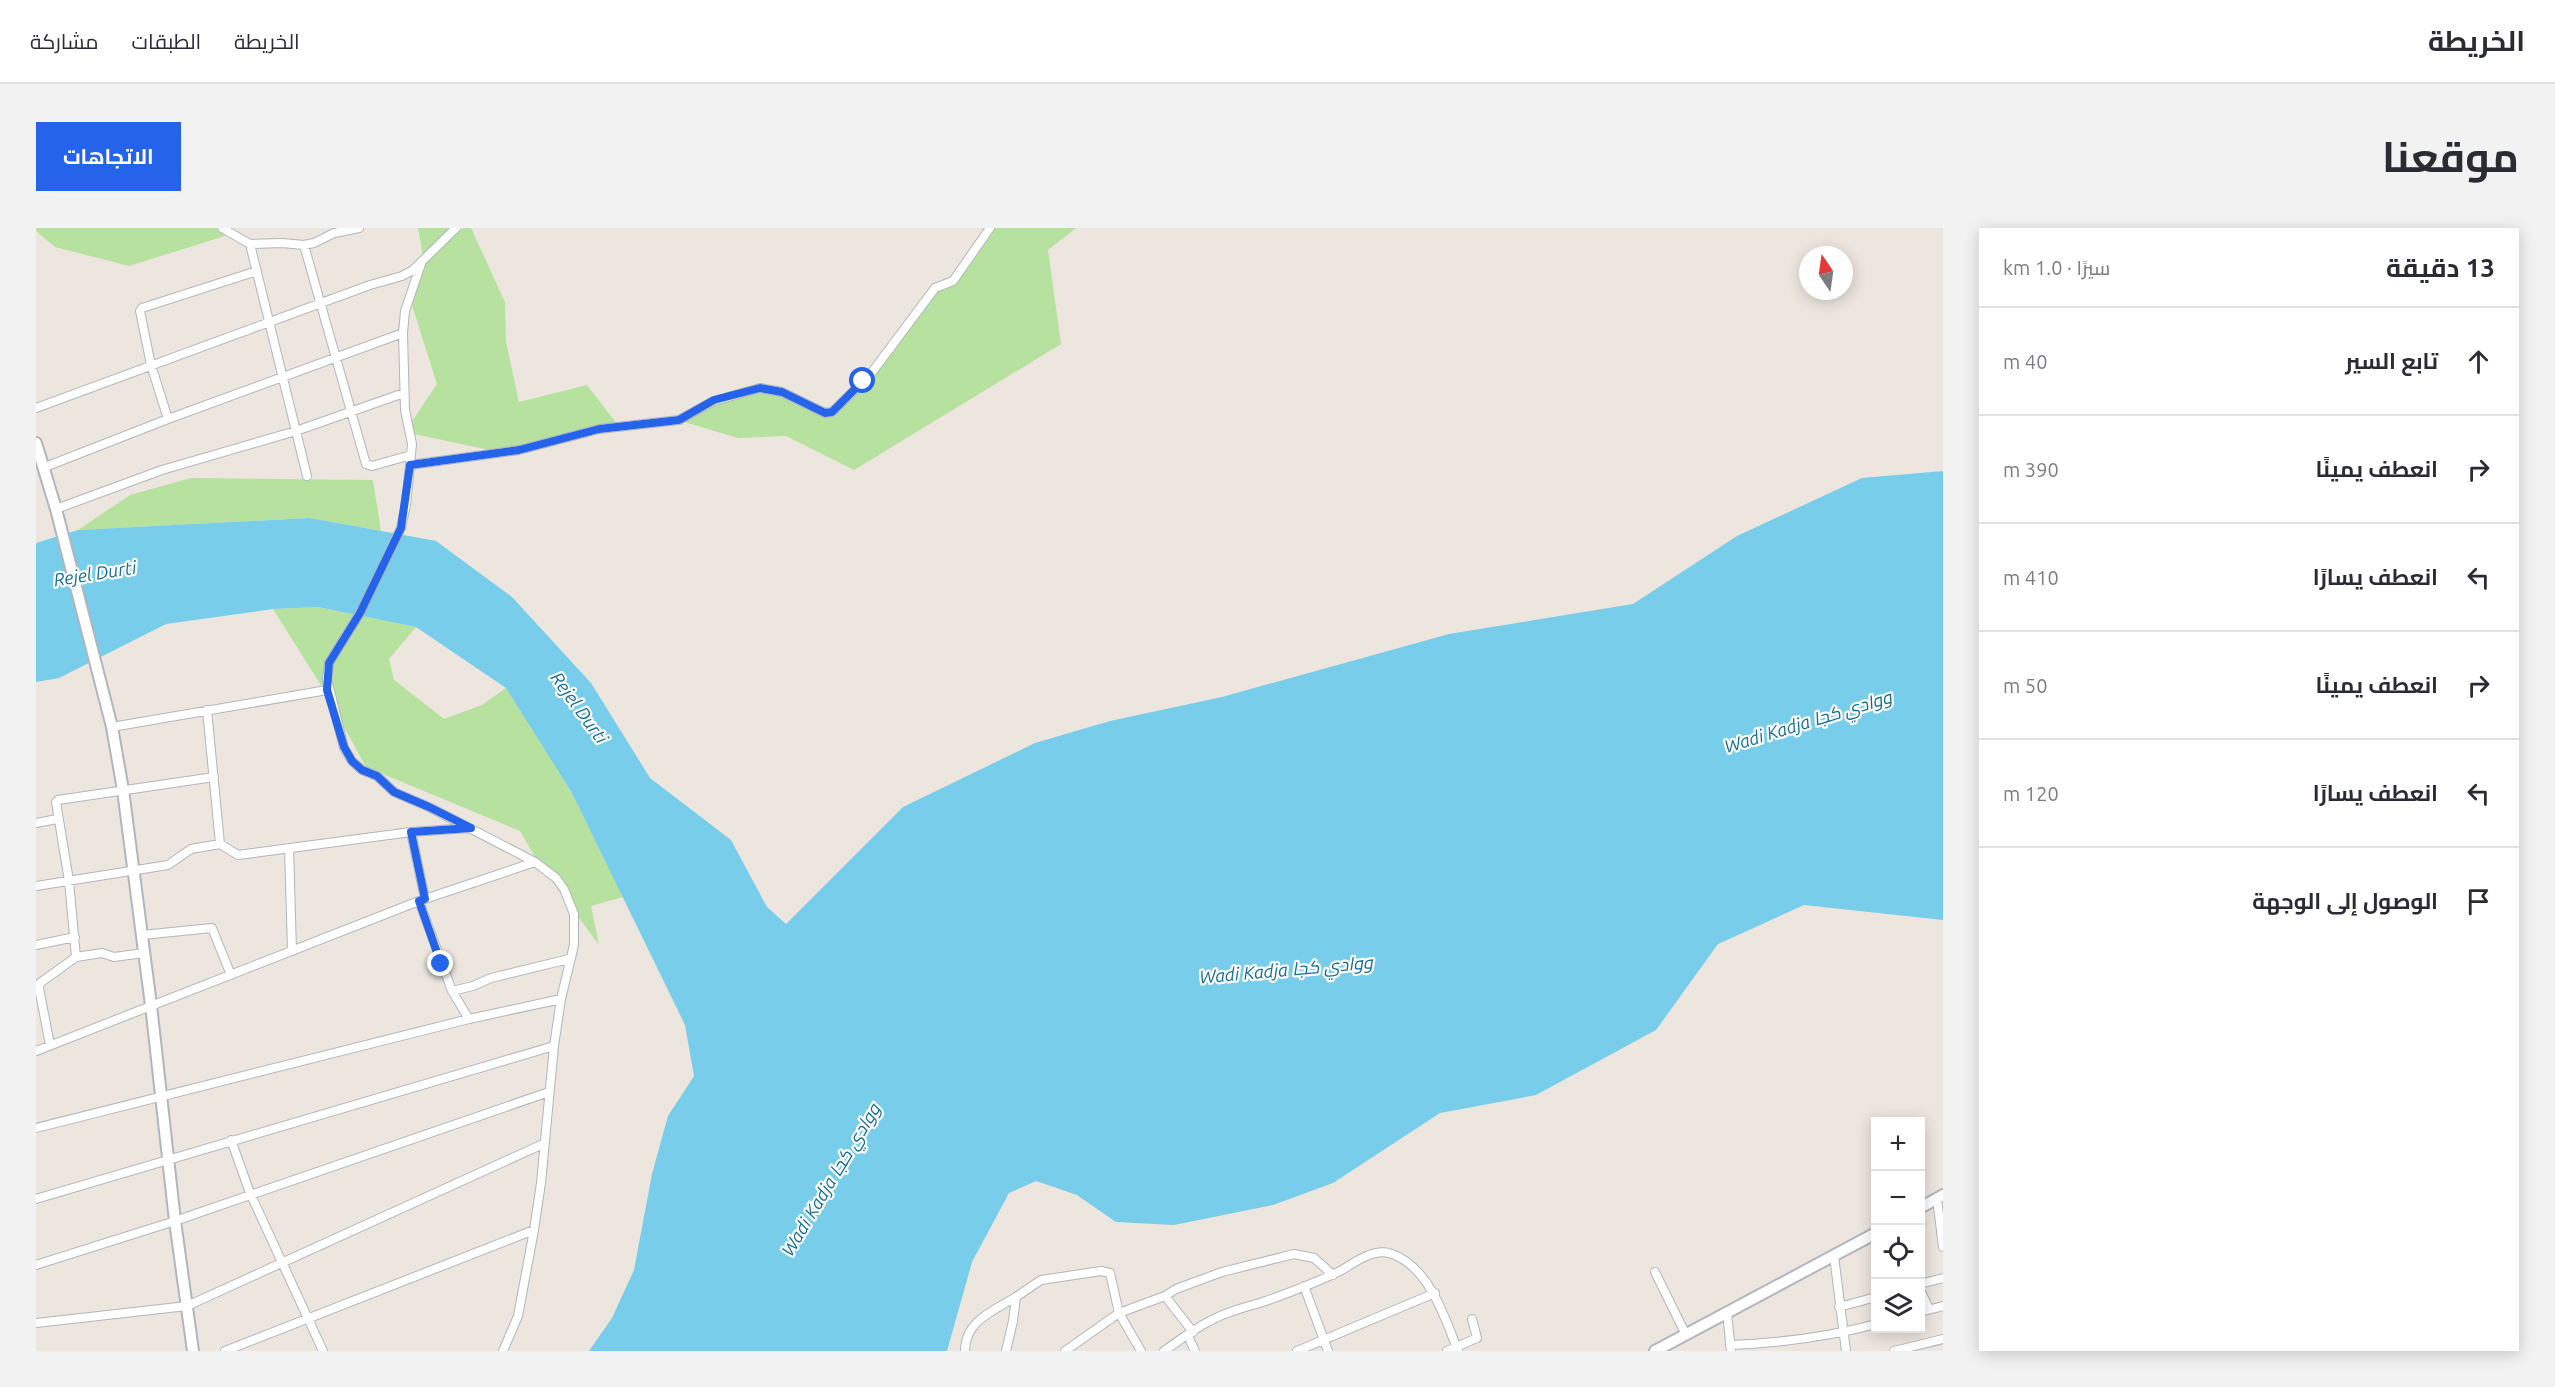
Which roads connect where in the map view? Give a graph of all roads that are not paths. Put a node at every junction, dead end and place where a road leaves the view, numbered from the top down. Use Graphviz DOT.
graph roads {
  1 [pos="222,228"];
  2 [pos="359,228"];
  3 [pos="456,228"];
  4 [pos="990,228"];
  5 [pos="250,244"];
  6 [pos="304,245"];
  7 [pos="422,261"];
  8 [pos="257,271"];
  9 [pos="319,304"];
  10 [pos="268,324"];
  11 [pos="403,333"];
  12 [pos="335,358"];
  13 [pos="151,365"];
  14 [pos="282,377"];
  15 [pos="404,393"];
  16 [pos="36,408"];
  17 [pos="353,412"];
  18 [pos="168,419"];
  19 [pos="296,431"];
  20 [pos="36,443"];
  21 [pos="411,455"];
  22 [pos="410,465"];
  23 [pos="45,467"];
  24 [pos="307,476"];
  25 [pos="56,509"];
  26 [pos="327,690"];
  27 [pos="207,710"];
  28 [pos="112,727"];
  29 [pos="214,777"];
  30 [pos="123,790"];
  31 [pos="57,819"];
  32 [pos="36,823"];
  33 [pos="471,828"];
  34 [pos="411,832"];
  35 [pos="220,844"];
  36 [pos="289,848"];
  37 [pos="535,862"];
  38 [pos="134,871"];
  39 [pos="69,881"];
  40 [pos="36,886"];
  41 [pos="422,900"];
  42 [pos="142,935"];
  43 [pos="75,937"];
  44 [pos="36,945"];
  45 [pos="292,951"];
  46 [pos="144,952"];
  47 [pos="76,957"];
  48 [pos="569,959"];
  49 [pos="231,975"];
  50 [pos="452,991"];
  51 [pos="561,999"];
  52 [pos="151,1005"];
  53 [pos="40,1015"];
  54 [pos="469,1019"];
  55 [pos="50,1045"];
  56 [pos="554,1046"];
  57 [pos="36,1051"];
  58 [pos="549,1092"];
  59 [pos="162,1095"];
  60 [pos="36,1128"];
  61 [pos="231,1140"];
  62 [pos="543,1144"];
  63 [pos="169,1158"];
  64 [pos="250,1193"];
  65 [pos="1940,1197"];
  66 [pos="36,1199"];
  67 [pos="1925,1205"];
  68 [pos="175,1221"];
  69 [pos="534,1230"];
  70 [pos="1871,1235"];
  71 [pos="1943,1247"];
  72 [pos="1834,1256"];
  73 [pos="283,1263"];
  74 [pos="36,1266"];
  75 [pos="1655,1272"];
  76 [pos="1333,1275"];
  77 [pos="1943,1278"];
  78 [pos="1925,1283"];
  79 [pos="1304,1286"];
  80 [pos="1435,1293"];
  81 [pos="1165,1296"];
  82 [pos="1016,1297"];
  83 [pos="1871,1297"];
  84 [pos="187,1306"];
  85 [pos="1943,1306"];
  86 [pos="1839,1307"];
  87 [pos="1925,1310"];
  88 [pos="1119,1313"];
  89 [pos="1727,1313"];
  90 [pos="309,1319"];
  91 [pos="1472,1319"];
  92 [pos="36,1323"];
  93 [pos="1871,1325"];
  94 [pos="1842,1333"];
  95 [pos="1190,1334"];
  96 [pos="1686,1335"];
  97 [pos="1324,1338"];
  98 [pos="1943,1339"];
  99 [pos="1731,1348"];
  100 [pos="1458,1349"];
  101 [pos="193,1351"];
  102 [pos="225,1351"];
  103 [pos="323,1351"];
  104 [pos="503,1351"];
  105 [pos="964,1351"];
  106 [pos="1006,1351"];
  107 [pos="1065,1351"];
  108 [pos="1141,1351"];
  109 [pos="1164,1351"];
  110 [pos="1195,1351"];
  111 [pos="1297,1351"];
  112 [pos="1329,1351"];
  113 [pos="1447,1351"];
  114 [pos="1655,1351"];
  115 [pos="1846,1351"];
  116 [pos="1894,1351"];
  1 -- 5 [label="street"];
  2 -- 6 [label="street"];
  3 -- 7 [label="street"];
  4 -- 22 [label="street"];
  5 -- 6 [label="street"];
  5 -- 8 [label="street"];
  6 -- 9 [label="street"];
  7 -- 9 [label="street"];
  7 -- 11 [label="street"];
  8 -- 10 [label="street"];
  8 -- 13 [label="street"];
  9 -- 10 [label="street"];
  9 -- 12 [label="street"];
  10 -- 13 [label="street"];
  10 -- 14 [label="street"];
  11 -- 12 [label="street"];
  11 -- 15 [label="street"];
  12 -- 14 [label="street"];
  12 -- 17 [label="street"];
  13 -- 16 [label="street"];
  13 -- 18 [label="street"];
  14 -- 18 [label="street"];
  14 -- 19 [label="street"];
  15 -- 17 [label="street"];
  15 -- 21 [label="street"];
  17 -- 19 [label="street"];
  17 -- 21 [label="street"];
  18 -- 23 [label="street"];
  19 -- 24 [label="street"];
  19 -- 25 [label="street"];
  20 -- 23 [label="street"];
  21 -- 22 [label="street"];
  22 -- 26 [label="street"];
  23 -- 25 [label="street"];
  25 -- 28 [label="street"];
  26 -- 27 [label="street"];
  26 -- 33 [label="street"];
  27 -- 28 [label="street"];
  27 -- 29 [label="street"];
  28 -- 30 [label="street"];
  29 -- 30 [label="street"];
  29 -- 35 [label="street"];
  30 -- 31 [label="street"];
  30 -- 38 [label="street"];
  31 -- 32 [label="street"];
  31 -- 39 [label="street"];
  33 -- 34 [label="street"];
  33 -- 37 [label="street"];
  34 -- 36 [label="street"];
  34 -- 41 [label="street"];
  35 -- 36 [label="street"];
  35 -- 38 [label="street"];
  36 -- 45 [label="street"];
  37 -- 41 [label="street"];
  37 -- 48 [label="street"];
  38 -- 39 [label="street"];
  38 -- 42 [label="street"];
  39 -- 40 [label="street"];
  39 -- 43 [label="street"];
  41 -- 45 [label="street"];
  41 -- 50 [label="street"];
  42 -- 46 [label="street"];
  42 -- 49 [label="street"];
  43 -- 44 [label="street"];
  43 -- 47 [label="street"];
  45 -- 49 [label="street"];
  46 -- 47 [label="street"];
  46 -- 52 [label="street"];
  47 -- 53 [label="street"];
  48 -- 50 [label="street"];
  48 -- 51 [label="street"];
  49 -- 52 [label="street"];
  50 -- 54 [label="street"];
  51 -- 54 [label="street"];
  51 -- 56 [label="street"];
  52 -- 55 [label="street"];
  52 -- 59 [label="street"];
  53 -- 55 [label="street"];
  54 -- 59 [label="street"];
  55 -- 57 [label="street"];
  56 -- 58 [label="street"];
  56 -- 61 [label="street"];
  58 -- 62 [label="street"];
  58 -- 64 [label="street"];
  59 -- 60 [label="street"];
  59 -- 63 [label="street"];
  61 -- 63 [label="street"];
  61 -- 64 [label="street"];
  62 -- 69 [label="street"];
  62 -- 73 [label="street"];
  63 -- 66 [label="street"];
  63 -- 68 [label="street"];
  64 -- 68 [label="street"];
  64 -- 73 [label="street"];
  65 -- 67 [label="street"];
  65 -- 71 [label="street"];
  68 -- 74 [label="street"];
  68 -- 84 [label="street"];
  69 -- 90 [label="street"];
  69 -- 104 [label="street"];
  70 -- 72 [label="street"];
  72 -- 86 [label="street"];
  72 -- 89 [label="street"];
  73 -- 84 [label="street"];
  73 -- 90 [label="street"];
  75 -- 96 [label="street"];
  76 -- 79 [label="street"];
  76 -- 80 [label="street"];
  76 -- 81 [label="street"];
  77 -- 78 [label="street"];
  79 -- 95 [label="street"];
  79 -- 97 [label="street"];
  80 -- 97 [label="street"];
  80 -- 100 [label="street"];
  81 -- 88 [label="street"];
  81 -- 95 [label="street"];
  82 -- 88 [label="street"];
  82 -- 105 [label="street"];
  82 -- 106 [label="street"];
  83 -- 86 [label="street"];
  84 -- 92 [label="street"];
  84 -- 101 [label="street"];
  85 -- 87 [label="street"];
  86 -- 94 [label="street"];
  88 -- 107 [label="street"];
  88 -- 108 [label="street"];
  89 -- 96 [label="street"];
  89 -- 99 [label="street"];
  90 -- 102 [label="street"];
  90 -- 103 [label="street"];
  91 -- 100 [label="street"];
  93 -- 94 [label="street"];
  94 -- 99 [label="street"];
  94 -- 115 [label="street"];
  95 -- 109 [label="street"];
  95 -- 110 [label="street"];
  96 -- 114 [label="street"];
  97 -- 111 [label="street"];
  97 -- 112 [label="street"];
  98 -- 116 [label="street"];
  100 -- 113 [label="street"];
}
